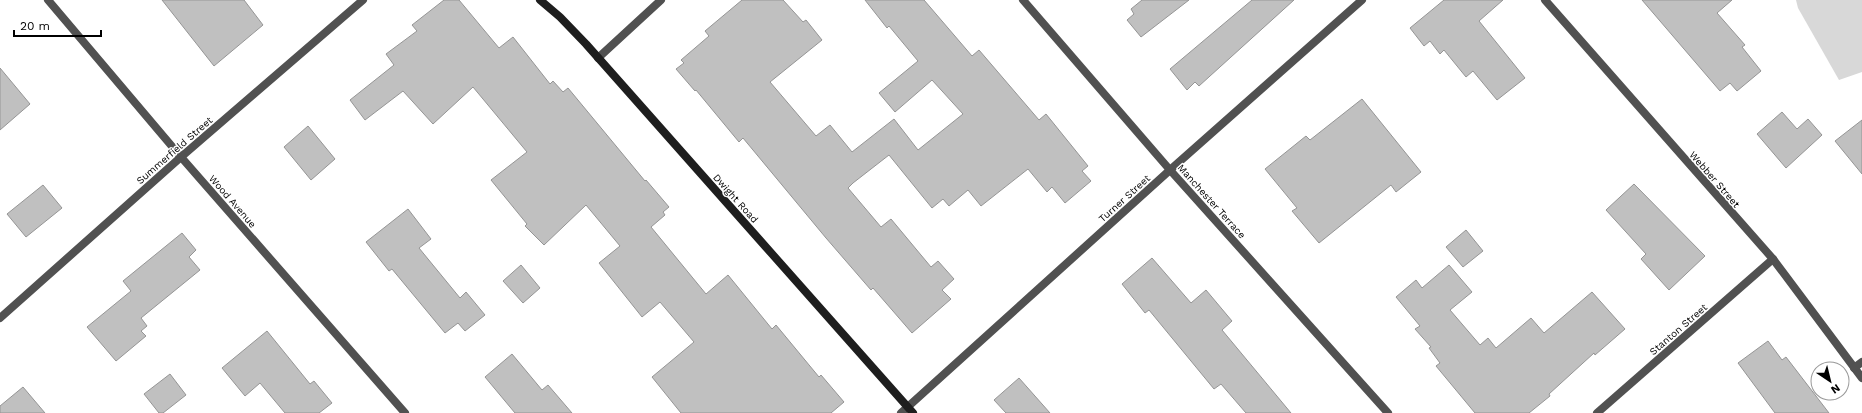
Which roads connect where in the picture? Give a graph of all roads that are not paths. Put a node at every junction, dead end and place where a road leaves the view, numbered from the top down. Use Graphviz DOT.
graph roads {
  1 [pos="48,0"];
  2 [pos="363,0"];
  3 [pos="540,0"];
  4 [pos="661,0"];
  5 [pos="1023,0"];
  6 [pos="1362,0"];
  7 [pos="1545,0"];
  8 [pos="598,58"];
  9 [pos="181,157"];
  10 [pos="1170,170"];
  11 [pos="1773,259"];
  12 [pos="0,318"];
  13 [pos="1862,362"];
  14 [pos="1854,368"];
  15 [pos="1862,378"];
  16 [pos="910,410"];
  17 [pos="405,413"];
  18 [pos="901,413"];
  19 [pos="1388,413"];
  20 [pos="1597,413"];
  1 -- 9 [label="street, Wood Avenue"];
  2 -- 9 [label="street, Summerfield Street"];
  3 -- 8 [label="main road, Dwight Road"];
  4 -- 8 [label="street"];
  5 -- 10 [label="street, Manchester Terrace"];
  6 -- 10 [label="street, Turner Street"];
  7 -- 11 [label="street, Webber Street"];
  8 -- 16 [label="main road, Dwight Road"];
  9 -- 12 [label="street, Summerfield Street"];
  9 -- 17 [label="street, Wood Avenue"];
  10 -- 16 [label="street, Turner Street"];
  10 -- 19 [label="street, Manchester Terrace"];
  11 -- 14 [label="street, Webber Street"];
  11 -- 20 [label="street, Stanton Street"];
  13 -- 14 [label="street"];
  14 -- 15 [label="street, Webber Street"];
  16 -- 18 [label="street, Turner Street"];
}
